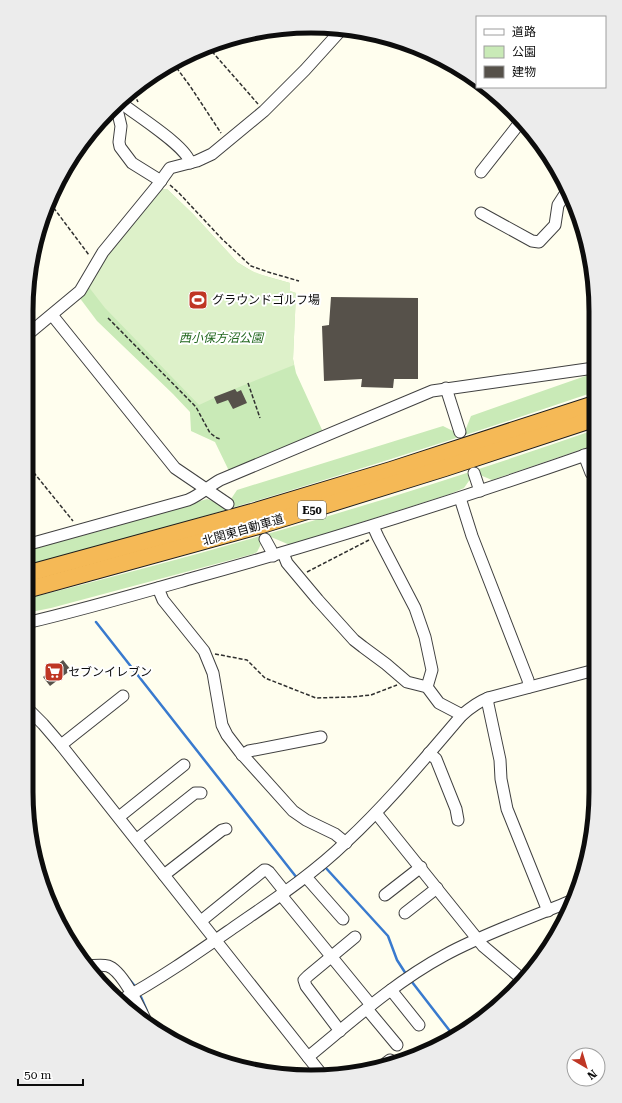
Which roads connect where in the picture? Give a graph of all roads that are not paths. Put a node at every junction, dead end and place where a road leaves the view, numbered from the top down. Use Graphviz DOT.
graph roads {
  1 [pos="337,34"];
  2 [pos="124,105"];
  3 [pos="117,111"];
  4 [pos="518,125"];
  5 [pos="190,162"];
  6 [pos="481,172"];
  7 [pos="161,181"];
  8 [pos="564,196"];
  9 [pos="481,213"];
  10 [pos="52,315"];
  11 [pos="33,330"];
  12 [pos="589,369"];
  13 [pos="446,388"];
  14 [pos="589,406"];
  15 [pos="589,421"];
  16 [pos="460,432"];
  17 [pos="589,454"];
  18 [pos="474,473"];
  19 [pos="206,490"];
  20 [pos="480,491"];
  21 [pos="460,498"];
  22 [pos="228,504"];
  23 [pos="375,530"];
  24 [pos="265,539"];
  25 [pos="33,543"];
  26 [pos="278,554"];
  27 [pos="33,572"];
  28 [pos="33,588"];
  29 [pos="158,588"];
  30 [pos="33,621"];
  31 [pos="589,672"];
  32 [pos="427,687"];
  33 [pos="529,688"];
  34 [pos="123,696"];
  35 [pos="488,698"];
  36 [pos="33,714"];
  37 [pos="462,715"];
  38 [pos="321,737"];
  39 [pos="61,745"];
  40 [pos="430,753"];
  41 [pos="242,755"];
  42 [pos="184,765"];
  43 [pos="201,793"];
  44 [pos="376,813"];
  45 [pos="119,817"];
  46 [pos="458,820"];
  47 [pos="226,829"];
  48 [pos="137,839"];
  49 [pos="346,843"];
  50 [pos="421,867"];
  51 [pos="164,875"];
  52 [pos="306,877"];
  53 [pos="437,888"];
  54 [pos="283,893"];
  55 [pos="385,895"];
  56 [pos="566,903"];
  57 [pos="548,911"];
  58 [pos="405,913"];
  59 [pos="343,919"];
  60 [pos="201,921"];
  61 [pos="355,937"];
  62 [pos="478,939"];
  63 [pos="215,940"];
  64 [pos="331,957"];
  65 [pos="94,966"];
  66 [pos="519,976"];
  67 [pos="391,990"];
  68 [pos="132,994"];
  69 [pos="125,998"];
  70 [pos="369,1007"];
  71 [pos="142,1013"];
  72 [pos="419,1026"];
  73 [pos="340,1031"];
  74 [pos="396,1046"];
  75 [pos="308,1057"];
  76 [pos="318,1070"];
  1 -- 5 [label="street"];
  2 -- 5 [label="street"];
  3 -- 7 [label="street"];
  4 -- 6 [label="street"];
  5 -- 7 [label="street"];
  7 -- 10 [label="street"];
  8 -- 9 [label="street"];
  10 -- 11 [label="street"];
  10 -- 19 [label="street"];
  12 -- 13 [label="street"];
  13 -- 16 [label="street"];
  13 -- 19 [label="street"];
  14 -- 27 [label="highway, 北関東自動車道 / E50"];
  15 -- 28 [label="highway, 北関東自動車道 / E50"];
  17 -- 20 [label="street"];
  18 -- 20 [label="street"];
  19 -- 22 [label="street"];
  19 -- 25 [label="street"];
  20 -- 21 [label="street"];
  21 -- 23 [label="street"];
  21 -- 33 [label="street"];
  23 -- 26 [label="street"];
  23 -- 32 [label="street"];
  24 -- 26 [label="street"];
  26 -- 29 [label="street"];
  26 -- 32 [label="street"];
  29 -- 30 [label="street"];
  29 -- 41 [label="street"];
  31 -- 33 [label="street"];
  32 -- 37 [label="street"];
  33 -- 35 [label="street"];
  34 -- 39 [label="street"];
  35 -- 37 [label="street"];
  35 -- 57 [label="street"];
  36 -- 39 [label="street"];
  37 -- 40 [label="street"];
  38 -- 41 [label="street"];
  39 -- 45 [label="street"];
  40 -- 44 [label="street"];
  40 -- 46 [label="street"];
  41 -- 49 [label="street"];
  42 -- 45 [label="street"];
  43 -- 48 [label="street"];
  44 -- 49 [label="street"];
  44 -- 50 [label="street"];
  45 -- 48 [label="street"];
  47 -- 51 [label="street"];
  48 -- 51 [label="street"];
  49 -- 52 [label="street"];
  50 -- 53 [label="street"];
  50 -- 55 [label="street"];
  51 -- 60 [label="street"];
  52 -- 54 [label="street"];
  52 -- 59 [label="street"];
  53 -- 58 [label="street"];
  53 -- 62 [label="street"];
  54 -- 60 [label="street"];
  54 -- 63 [label="street"];
  54 -- 64 [label="street"];
  56 -- 57 [label="street"];
  57 -- 62 [label="street"];
  60 -- 63 [label="street"];
  61 -- 64 [label="street"];
  62 -- 66 [label="street"];
  62 -- 67 [label="street"];
  63 -- 68 [label="street"];
  63 -- 75 [label="street"];
  64 -- 70 [label="street"];
  64 -- 73 [label="street"];
  65 -- 68 [label="street"];
  67 -- 70 [label="street"];
  67 -- 72 [label="street"];
  68 -- 69 [label="street"];
  68 -- 71 [label="street"];
  70 -- 73 [label="street"];
  70 -- 74 [label="street"];
  73 -- 75 [label="street"];
  75 -- 76 [label="street"];
}
